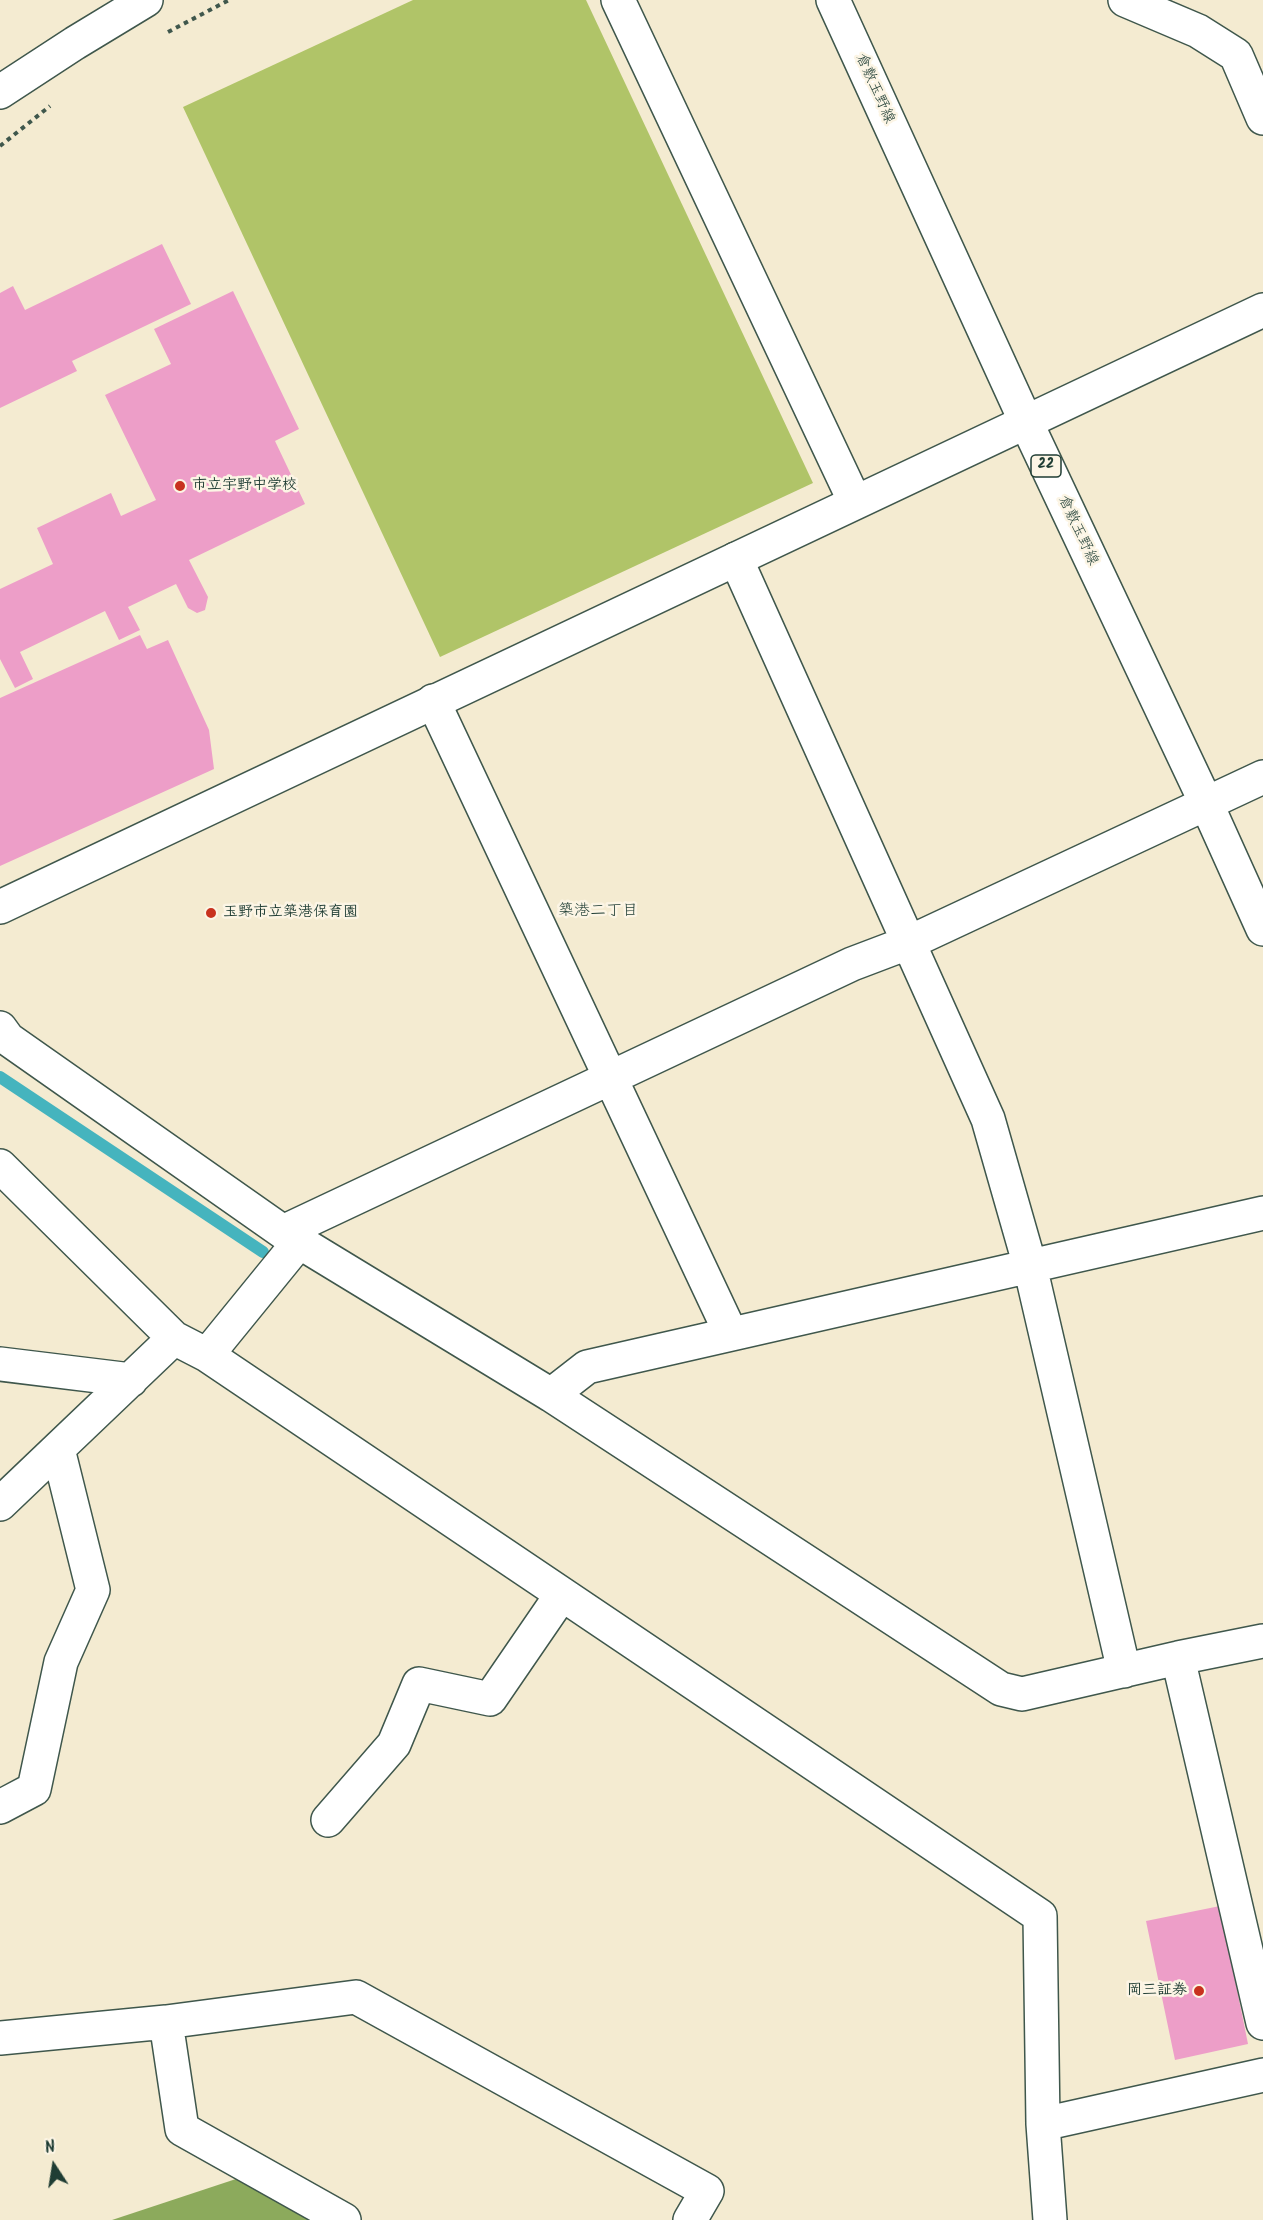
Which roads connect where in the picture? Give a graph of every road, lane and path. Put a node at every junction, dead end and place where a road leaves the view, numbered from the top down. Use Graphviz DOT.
graph roads {
  1 [pos="146,0"];
  2 [pos="228,0"];
  3 [pos="618,0"];
  4 [pos="833,0"];
  5 [pos="1125,0"];
  6 [pos="162,35"];
  7 [pos="0,92"];
  8 [pos="54,103"];
  9 [pos="1263,118"];
  10 [pos="0,146"];
  11 [pos="1263,310"];
  12 [pos="1026,422"];
  13 [pos="855,502"];
  14 [pos="736,559"];
  15 [pos="433,701"];
  16 [pos="1263,777"];
  17 [pos="1207,805"];
  18 [pos="0,908"];
  19 [pos="1263,929"];
  20 [pos="910,942"];
  21 [pos="0,1028"];
  22 [pos="610,1077"];
  23 [pos="0,1166"];
  24 [pos="1263,1213"];
  25 [pos="291,1237"];
  26 [pos="1030,1266"];
  27 [pos="731,1334"];
  28 [pos="174,1338"];
  29 [pos="207,1355"];
  30 [pos="0,1364"];
  31 [pos="131,1380"];
  32 [pos="551,1395"];
  33 [pos="58,1449"];
  34 [pos="0,1504"];
  35 [pos="562,1594"];
  36 [pos="1263,1641"];
  37 [pos="1178,1658"];
  38 [pos="1124,1671"];
  39 [pos="0,1807"];
  40 [pos="328,1820"];
  41 [pos="166,2022"];
  42 [pos="1263,2023"];
  43 [pos="0,2038"];
  44 [pos="1263,2075"];
  45 [pos="1043,2124"];
  46 [pos="344,2220"];
  47 [pos="690,2220"];
  48 [pos="1050,2220"];
  1 -- 7 [label="street"];
  2 -- 6 [label="path"];
  3 -- 13 [label="street"];
  4 -- 12 [label="street, 倉敷玉野線 / 22"];
  5 -- 9 [label="street"];
  8 -- 10 [label="path"];
  11 -- 12 [label="street"];
  12 -- 13 [label="street"];
  12 -- 17 [label="street, 倉敷玉野線 / 22"];
  13 -- 14 [label="street"];
  14 -- 15 [label="street"];
  14 -- 20 [label="street"];
  15 -- 18 [label="street"];
  15 -- 22 [label="street"];
  16 -- 17 [label="street"];
  17 -- 19 [label="street, 倉敷玉野線 / 22"];
  17 -- 20 [label="street"];
  20 -- 22 [label="street"];
  20 -- 26 [label="street"];
  21 -- 25 [label="street"];
  22 -- 25 [label="street"];
  22 -- 27 [label="street"];
  23 -- 28 [label="street"];
  24 -- 26 [label="street"];
  25 -- 29 [label="street"];
  25 -- 32 [label="street"];
  26 -- 27 [label="street"];
  26 -- 38 [label="street"];
  27 -- 32 [label="street"];
  28 -- 29 [label="street"];
  28 -- 31 [label="street"];
  29 -- 35 [label="street"];
  30 -- 31 [label="street"];
  31 -- 33 [label="street"];
  32 -- 38 [label="street"];
  33 -- 34 [label="street"];
  33 -- 39 [label="street"];
  35 -- 40 [label="street"];
  35 -- 45 [label="street"];
  36 -- 37 [label="street"];
  37 -- 38 [label="street"];
  37 -- 42 [label="street"];
  41 -- 43 [label="street"];
  41 -- 46 [label="street"];
  41 -- 47 [label="street"];
  44 -- 45 [label="street"];
  45 -- 48 [label="street"];
}
